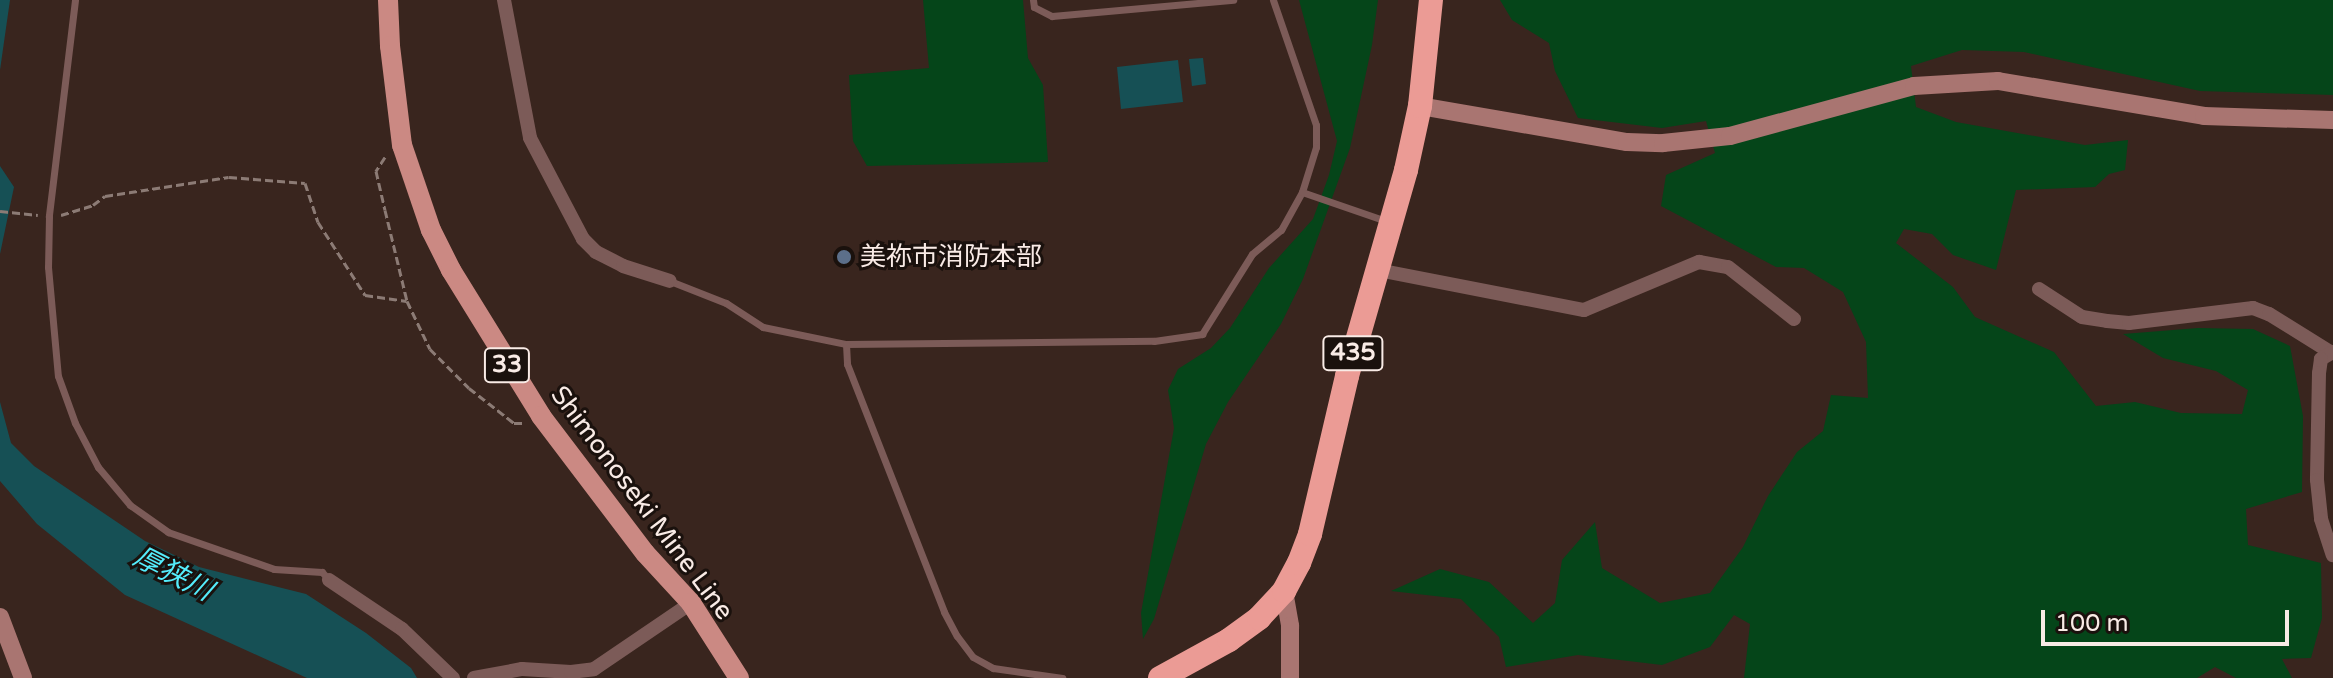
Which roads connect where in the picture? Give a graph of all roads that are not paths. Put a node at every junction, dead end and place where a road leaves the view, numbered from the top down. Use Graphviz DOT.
graph roads {
  1 [pos="75,0"];
  2 [pos="388,0"];
  3 [pos="504,0"];
  4 [pos="1033,0"];
  5 [pos="1233,0"];
  6 [pos="1273,0"];
  7 [pos="1431,0"];
  8 [pos="1420,106"];
  9 [pos="2333,120"];
  10 [pos="1302,192"];
  11 [pos="1392,223"];
  12 [pos="1378,270"];
  13 [pos="670,281"];
  14 [pos="2039,289"];
  15 [pos="1794,319"];
  16 [pos="846,344"];
  17 [pos="2332,352"];
  18 [pos="2333,555"];
  19 [pos="329,580"];
  20 [pos="1284,591"];
  21 [pos="691,603"];
  22 [pos="0,617"];
  23 [pos="558,674"];
  24 [pos="23,678"];
  25 [pos="453,678"];
  26 [pos="474,678"];
  27 [pos="739,678"];
  28 [pos="1062,678"];
  29 [pos="1160,678"];
  30 [pos="1290,678"];
  1 -- 19 [label="lane"];
  2 -- 21 [label="main road, Shimonoseki Mine Line / 33"];
  3 -- 13 [label="street"];
  4 -- 5 [label="lane"];
  6 -- 10 [label="lane"];
  7 -- 8 [label="highway, 435"];
  8 -- 9 [label="street"];
  8 -- 11 [label="highway, 435"];
  10 -- 11 [label="lane"];
  10 -- 16 [label="lane"];
  11 -- 12 [label="highway, 435"];
  12 -- 15 [label="street"];
  12 -- 20 [label="highway, 435"];
  13 -- 16 [label="lane"];
  14 -- 17 [label="street"];
  16 -- 28 [label="lane"];
  17 -- 18 [label="street"];
  19 -- 25 [label="street"];
  20 -- 29 [label="highway, 435"];
  20 -- 30 [label="street"];
  21 -- 23 [label="street"];
  21 -- 27 [label="main road, Shimonoseki Mine Line / 33"];
  22 -- 24 [label="street"];
  23 -- 26 [label="street"];
}
